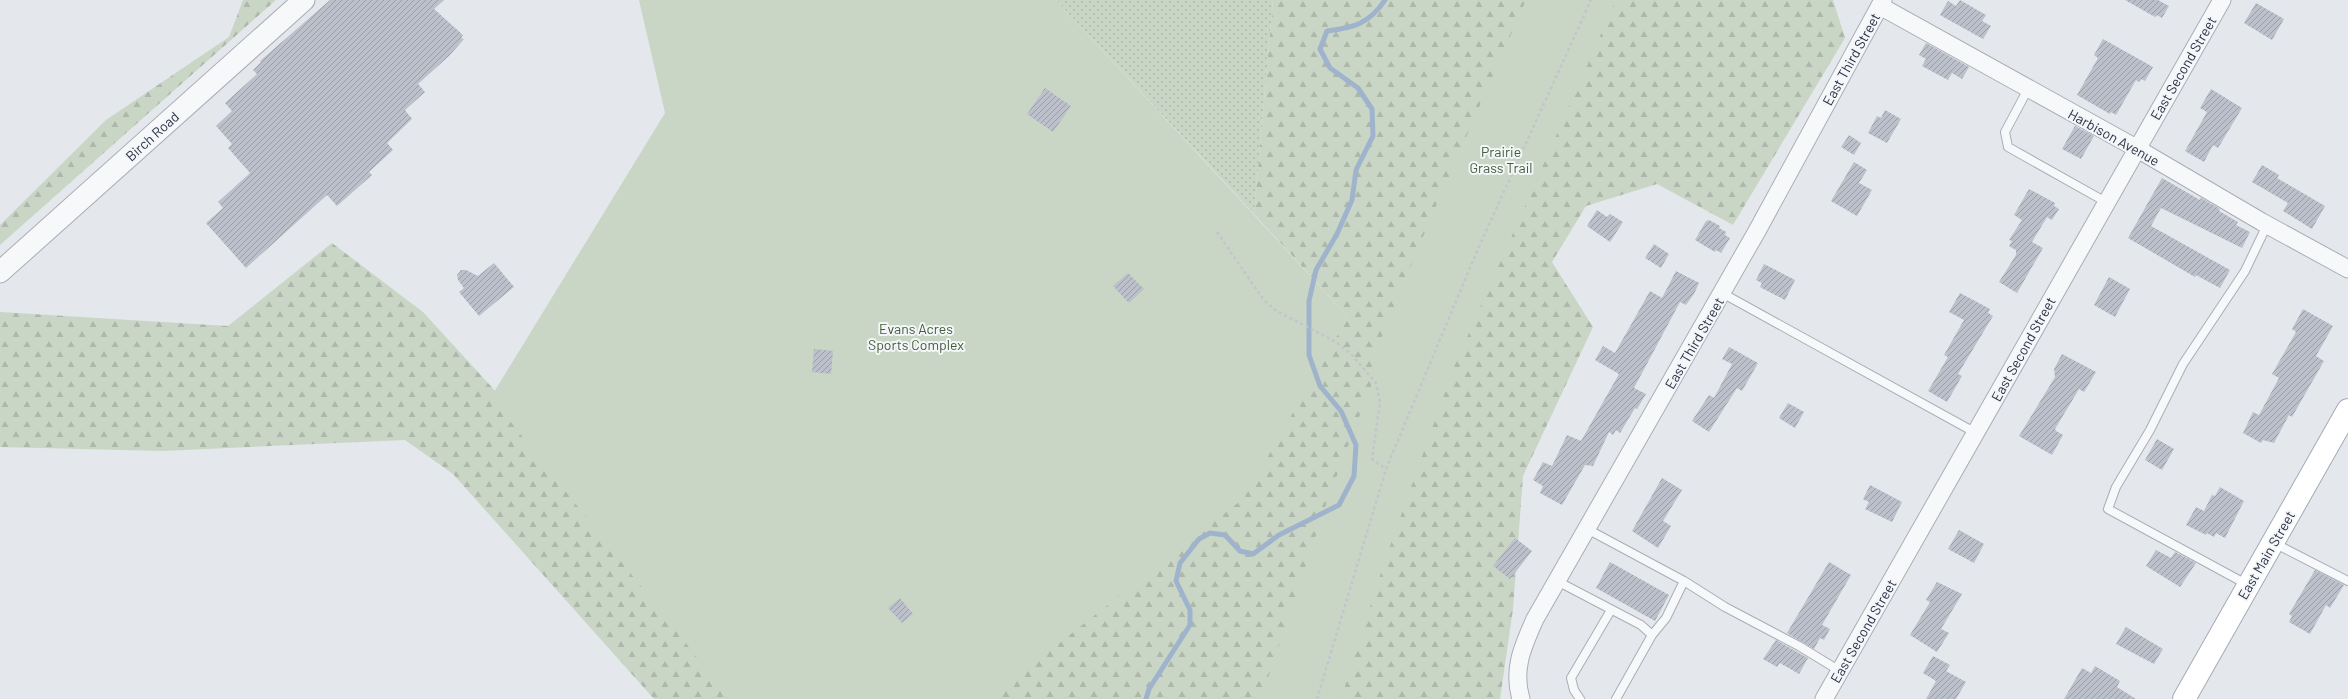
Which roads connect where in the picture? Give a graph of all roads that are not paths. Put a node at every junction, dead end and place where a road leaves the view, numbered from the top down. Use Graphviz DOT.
graph roads {
  1 [pos="304,0"];
  2 [pos="2222,0"];
  3 [pos="1881,3"];
  4 [pos="2028,89"];
  5 [pos="2136,148"];
  6 [pos="2106,202"];
  7 [pos="2267,225"];
  8 [pos="2348,268"];
  9 [pos="0,272"];
  10 [pos="1722,293"];
  11 [pos="2348,410"];
  12 [pos="1976,433"];
  13 [pos="1587,529"];
  14 [pos="2273,542"];
  15 [pos="1557,581"];
  16 [pos="1684,581"];
  17 [pos="2348,581"];
  18 [pos="2249,585"];
  19 [pos="1611,610"];
  20 [pos="1652,634"];
  21 [pos="1840,672"];
  22 [pos="1520,694"];
  23 [pos="1580,699"];
  24 [pos="1616,699"];
  25 [pos="1824,699"];
  26 [pos="2184,699"];
  1 -- 9 [label="street, Birch Road"];
  2 -- 5 [label="street, East Second Street"];
  3 -- 4 [label="street, Harbison Avenue"];
  3 -- 10 [label="street, East Third Street"];
  4 -- 5 [label="street, Harbison Avenue"];
  4 -- 6 [label="lane"];
  5 -- 6 [label="street, East Second Street"];
  5 -- 7 [label="street, Harbison Avenue"];
  6 -- 12 [label="street, East Second Street"];
  7 -- 8 [label="street, Harbison Avenue"];
  7 -- 18 [label="lane"];
  10 -- 12 [label="lane"];
  10 -- 13 [label="street, East Third Street"];
  11 -- 14 [label="main road, East Main Street"];
  12 -- 21 [label="street, East Second Street"];
  13 -- 15 [label="street, East Third Street"];
  13 -- 16 [label="lane"];
  14 -- 17 [label="lane"];
  14 -- 18 [label="main road, East Main Street"];
  15 -- 19 [label="lane"];
  15 -- 22 [label="street, East Third Street"];
  16 -- 20 [label="lane"];
  16 -- 21 [label="lane"];
  18 -- 26 [label="main road, East Main Street"];
  19 -- 20 [label="lane"];
  19 -- 23 [label="lane"];
  20 -- 24 [label="lane"];
  21 -- 25 [label="street, East Second Street"];
}
